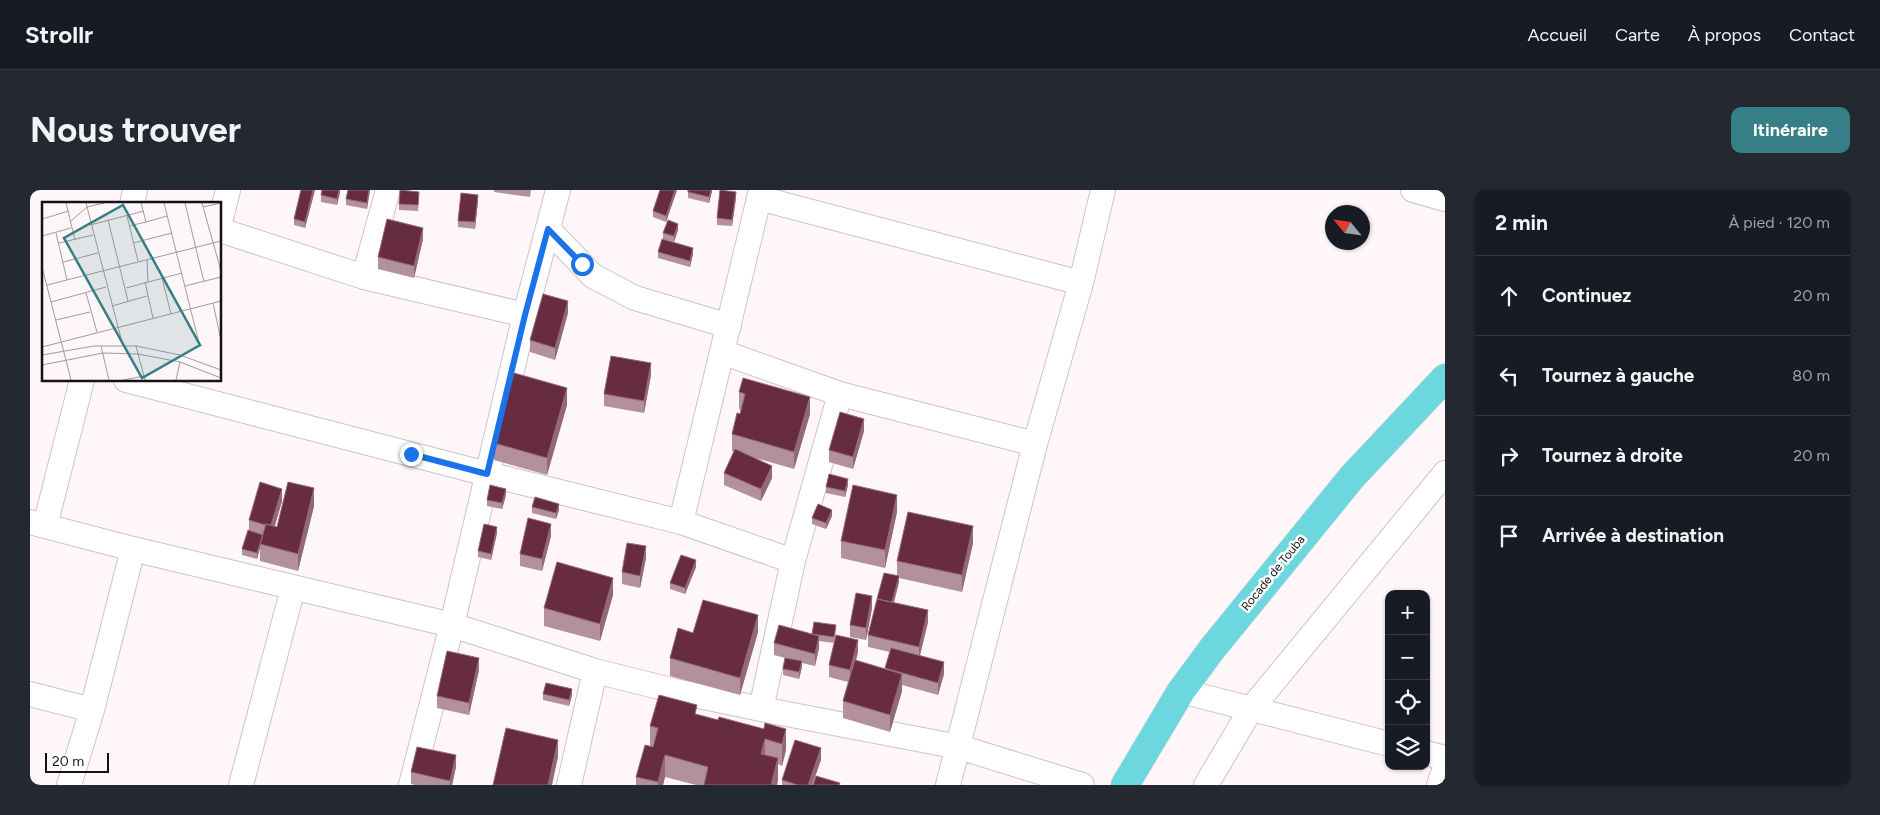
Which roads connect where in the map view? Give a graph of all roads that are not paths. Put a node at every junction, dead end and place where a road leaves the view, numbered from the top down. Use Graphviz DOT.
graph roads {
  1 [pos="228,190"];
  2 [pos="388,190"];
  3 [pos="558,190"];
  4 [pos="1103,190"];
  5 [pos="1413,190"];
  6 [pos="760,194"];
  7 [pos="1445,200"];
  8 [pos="221,218"];
  9 [pos="548,229"];
  10 [pos="221,230"];
  11 [pos="364,277"];
  12 [pos="1081,283"];
  13 [pos="525,315"];
  14 [pos="729,326"];
  15 [pos="722,352"];
  16 [pos="1445,378"];
  17 [pos="82,381"];
  18 [pos="130,381"];
  19 [pos="840,394"];
  20 [pos="1035,444"];
  21 [pos="1445,473"];
  22 [pos="487,474"];
  23 [pos="681,522"];
  24 [pos="37,524"];
  25 [pos="133,549"];
  26 [pos="793,562"];
  27 [pos="293,588"];
  28 [pos="452,625"];
  29 [pos="595,671"];
  30 [pos="1181,691"];
  31 [pos="30,694"];
  32 [pos="761,709"];
  33 [pos="1251,709"];
  34 [pos="92,710"];
  35 [pos="1385,743"];
  36 [pos="960,747"];
  37 [pos="1430,754"];
  38 [pos="1445,758"];
  39 [pos="1445,767"];
  40 [pos="69,785"];
  41 [pos="241,785"];
  42 [pos="411,785"];
  43 [pos="569,785"];
  44 [pos="948,785"];
  45 [pos="1082,785"];
  46 [pos="1125,785"];
  47 [pos="1206,785"];
  48 [pos="1439,785"];
  1 -- 8 [label="street"];
  2 -- 11 [label="street"];
  3 -- 9 [label="street"];
  4 -- 12 [label="street"];
  5 -- 7 [label="street"];
  6 -- 12 [label="street"];
  6 -- 14 [label="street"];
  9 -- 13 [label="street"];
  9 -- 14 [label="street"];
  10 -- 11 [label="street"];
  11 -- 13 [label="street"];
  12 -- 20 [label="street"];
  13 -- 22 [label="street"];
  14 -- 15 [label="street"];
  15 -- 19 [label="street"];
  15 -- 23 [label="street"];
  16 -- 30 [label="main road, Rocade de Touba"];
  17 -- 24 [label="street"];
  18 -- 22 [label="street"];
  19 -- 20 [label="street"];
  19 -- 26 [label="street"];
  20 -- 36 [label="street"];
  21 -- 33 [label="street"];
  22 -- 23 [label="street"];
  22 -- 28 [label="street"];
  23 -- 26 [label="street"];
  24 -- 25 [label="street"];
  25 -- 27 [label="street"];
  25 -- 34 [label="street"];
  26 -- 32 [label="street"];
  27 -- 28 [label="street"];
  27 -- 41 [label="street"];
  28 -- 29 [label="street"];
  28 -- 42 [label="street"];
  29 -- 32 [label="street"];
  29 -- 43 [label="street"];
  30 -- 33 [label="street"];
  30 -- 46 [label="main road, Rocade de Touba"];
  31 -- 34 [label="street"];
  32 -- 36 [label="street"];
  33 -- 35 [label="street"];
  33 -- 47 [label="street"];
  34 -- 40 [label="street"];
  36 -- 44 [label="street"];
  36 -- 45 [label="street"];
  37 -- 38 [label="street"];
  39 -- 48 [label="street"];
}
